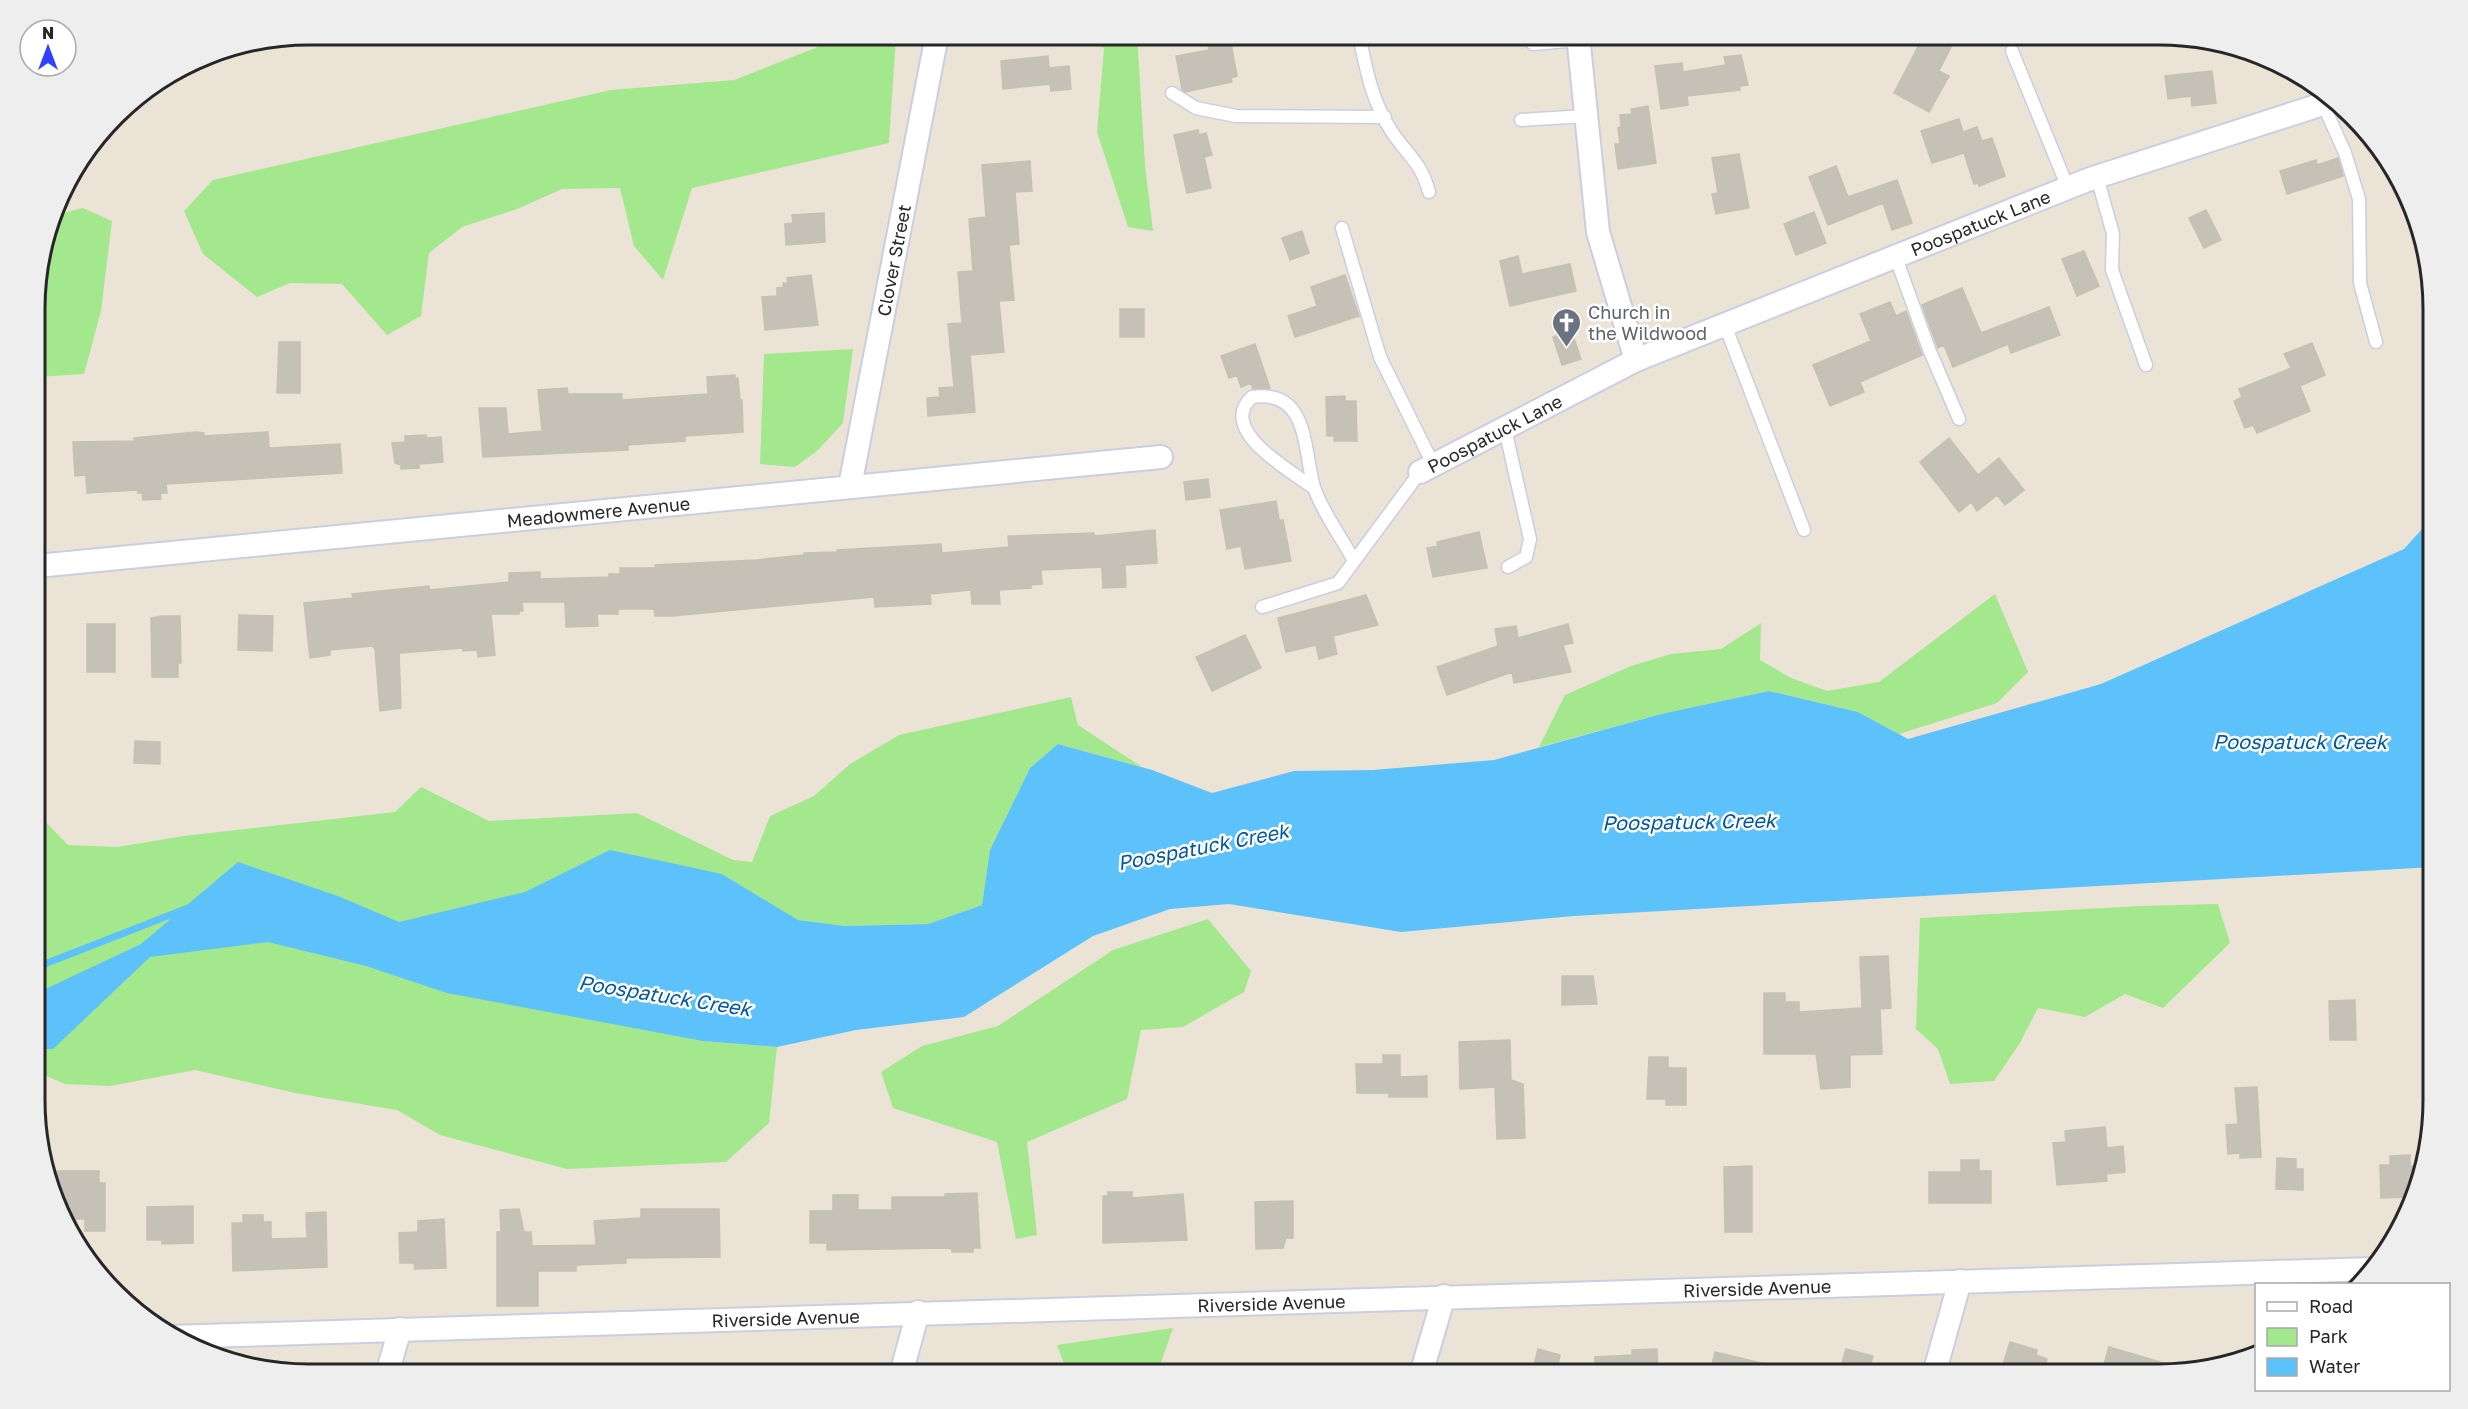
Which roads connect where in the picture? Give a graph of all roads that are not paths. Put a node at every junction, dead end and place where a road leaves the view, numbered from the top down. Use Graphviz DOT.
graph roads {
  1 [pos="935,45"];
  2 [pos="1361,45"];
  3 [pos="1579,45"];
  4 [pos="2012,51"];
  5 [pos="1172,93"];
  6 [pos="2325,103"];
  7 [pos="2327,105"];
  8 [pos="1585,116"];
  9 [pos="1385,117"];
  10 [pos="1521,120"];
  11 [pos="2097,177"];
  12 [pos="2068,188"];
  13 [pos="1429,192"];
  14 [pos="1342,228"];
  15 [pos="1896,258"];
  16 [pos="1725,325"];
  17 [pos="2376,342"];
  18 [pos="1636,360"];
  19 [pos="2146,365"];
  20 [pos="1959,419"];
  21 [pos="1505,429"];
  22 [pos="1161,457"];
  23 [pos="1427,469"];
  24 [pos="850,486"];
  25 [pos="1314,488"];
  26 [pos="1804,530"];
  27 [pos="1354,561"];
  28 [pos="45,565"];
  29 [pos="1508,567"];
  30 [pos="1262,607"];
  31 [pos="2362,1269"];
  32 [pos="1960,1281"];
  33 [pos="1444,1296"];
  34 [pos="918,1312"];
  35 [pos="400,1329"];
  36 [pos="191,1336"];
  37 [pos="390,1364"];
  38 [pos="904,1364"];
  39 [pos="1424,1364"];
  40 [pos="1937,1364"];
  1 -- 24 [label="street, Clover Street"];
  2 -- 9 [label="lane"];
  3 -- 8 [label="street"];
  4 -- 12 [label="lane"];
  5 -- 9 [label="lane"];
  6 -- 11 [label="street, Poospatuck Lane"];
  7 -- 17 [label="lane"];
  8 -- 10 [label="lane"];
  8 -- 18 [label="street"];
  9 -- 13 [label="lane"];
  11 -- 12 [label="street, Poospatuck Lane"];
  11 -- 19 [label="lane"];
  12 -- 15 [label="street, Poospatuck Lane"];
  14 -- 23 [label="lane"];
  15 -- 16 [label="street, Poospatuck Lane"];
  15 -- 20 [label="lane"];
  16 -- 18 [label="street, Poospatuck Lane"];
  16 -- 26 [label="lane"];
  18 -- 21 [label="street, Poospatuck Lane"];
  21 -- 23 [label="street, Poospatuck Lane"];
  21 -- 29 [label="lane"];
  22 -- 24 [label="street, Meadowmere Avenue"];
  23 -- 27 [label="lane, Poospatuck Lane"];
  24 -- 28 [label="street, Meadowmere Avenue"];
  25 -- 25 [label="lane"];
  25 -- 27 [label="lane"];
  27 -- 30 [label="lane, Poospatuck Lane"];
  31 -- 32 [label="street, Riverside Avenue"];
  32 -- 33 [label="street, Riverside Avenue"];
  32 -- 40 [label="street"];
  33 -- 34 [label="street, Riverside Avenue"];
  33 -- 39 [label="street"];
  34 -- 35 [label="street, Riverside Avenue"];
  34 -- 38 [label="street"];
  35 -- 36 [label="street, Riverside Avenue"];
  35 -- 37 [label="street"];
}
